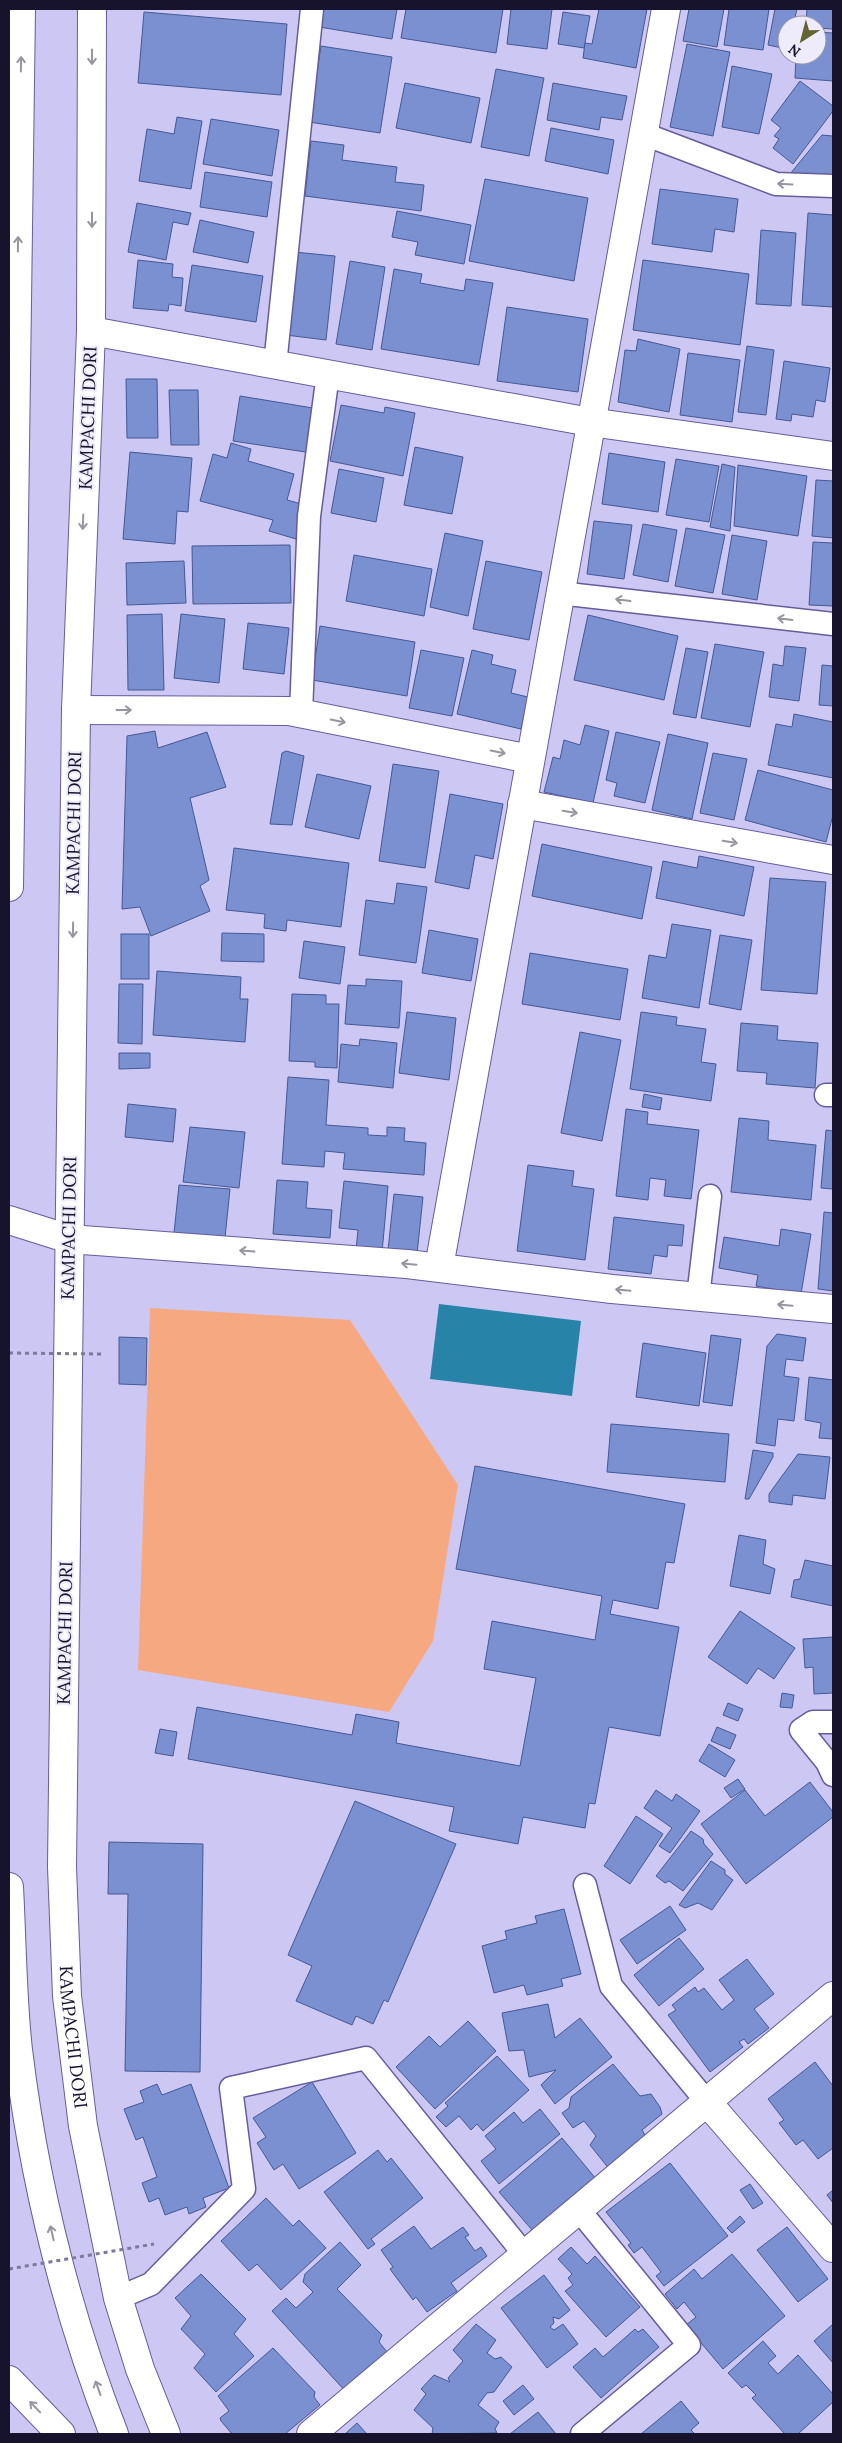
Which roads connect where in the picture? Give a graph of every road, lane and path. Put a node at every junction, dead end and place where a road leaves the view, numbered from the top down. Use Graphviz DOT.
graph roads {
  1 [pos="21,9"];
  2 [pos="92,9"];
  3 [pos="312,9"];
  4 [pos="666,9"];
  5 [pos="14,96"];
  6 [pos="644,134"];
  7 [pos="833,186"];
  8 [pos="13,319"];
  9 [pos="91,331"];
  10 [pos="275,365"];
  11 [pos="328,374"];
  12 [pos="590,422"];
  13 [pos="833,456"];
  14 [pos="560,593"];
  15 [pos="833,624"];
  16 [pos="10,686"];
  17 [pos="76,710"];
  18 [pos="301,713"];
  19 [pos="530,759"];
  20 [pos="522,804"];
  21 [pos="833,860"];
  22 [pos="9,888"];
  23 [pos="710,1196"];
  24 [pos="9,1220"];
  25 [pos="69,1239"];
  26 [pos="438,1267"];
  27 [pos="698,1297"];
  28 [pos="833,1309"];
  29 [pos="9,1353"];
  30 [pos="101,1354"];
  31 [pos="833,1722"];
  32 [pos="833,1775"];
  33 [pos="585,1885"];
  34 [pos="9,1887"];
  35 [pos="833,1996"];
  36 [pos="707,2102"];
  37 [pos="579,2210"];
  38 [pos="154,2244"];
  39 [pos="833,2248"];
  40 [pos="525,2255"];
  41 [pos="9,2269"];
  42 [pos="118,2298"];
  43 [pos="9,2380"];
  44 [pos="61,2434"];
  45 [pos="114,2434"];
  46 [pos="166,2434"];
  47 [pos="311,2434"];
  48 [pos="582,2434"];
  5 -- 1 [label="street, one-way"];
  2 -- 9 [label="street, KAMPACHI DORI, one-way"];
  3 -- 10 [label="lane"];
  4 -- 6 [label="street"];
  8 -- 5 [label="street, one-way"];
  7 -- 6 [label="lane, one-way"];
  6 -- 12 [label="street"];
  8 -- 16 [label="street"];
  9 -- 10 [label="street"];
  9 -- 17 [label="street, KAMPACHI DORI, one-way"];
  10 -- 11 [label="street"];
  11 -- 12 [label="street"];
  11 -- 18 [label="lane"];
  12 -- 13 [label="street"];
  12 -- 14 [label="street"];
  15 -- 14 [label="lane, one-way"];
  14 -- 19 [label="street"];
  16 -- 22 [label="street"];
  17 -- 18 [label="street, one-way"];
  17 -- 25 [label="street, KAMPACHI DORI, one-way"];
  18 -- 19 [label="street, one-way"];
  19 -- 20 [label="street"];
  20 -- 21 [label="street, one-way"];
  20 -- 26 [label="street"];
  23 -- 27 [label="lane"];
  24 -- 25 [label="street"];
  26 -- 25 [label="street, one-way"];
  25 -- 42 [label="street, KAMPACHI DORI"];
  27 -- 26 [label="street, one-way"];
  28 -- 27 [label="street, one-way"];
  29 -- 30 [label="path, bridge"];
  31 -- 32 [label="lane"];
  33 -- 36 [label="lane"];
  45 -- 34 [label="street, one-way"];
  35 -- 36 [label="street"];
  36 -- 37 [label="street"];
  36 -- 39 [label="street"];
  37 -- 40 [label="street"];
  37 -- 48 [label="lane"];
  38 -- 41 [label="path, bridge"];
  40 -- 42 [label="lane"];
  40 -- 47 [label="street"];
  42 -- 46 [label="street, KAMPACHI DORI"];
  44 -- 43 [label="street, one-way"];
}
